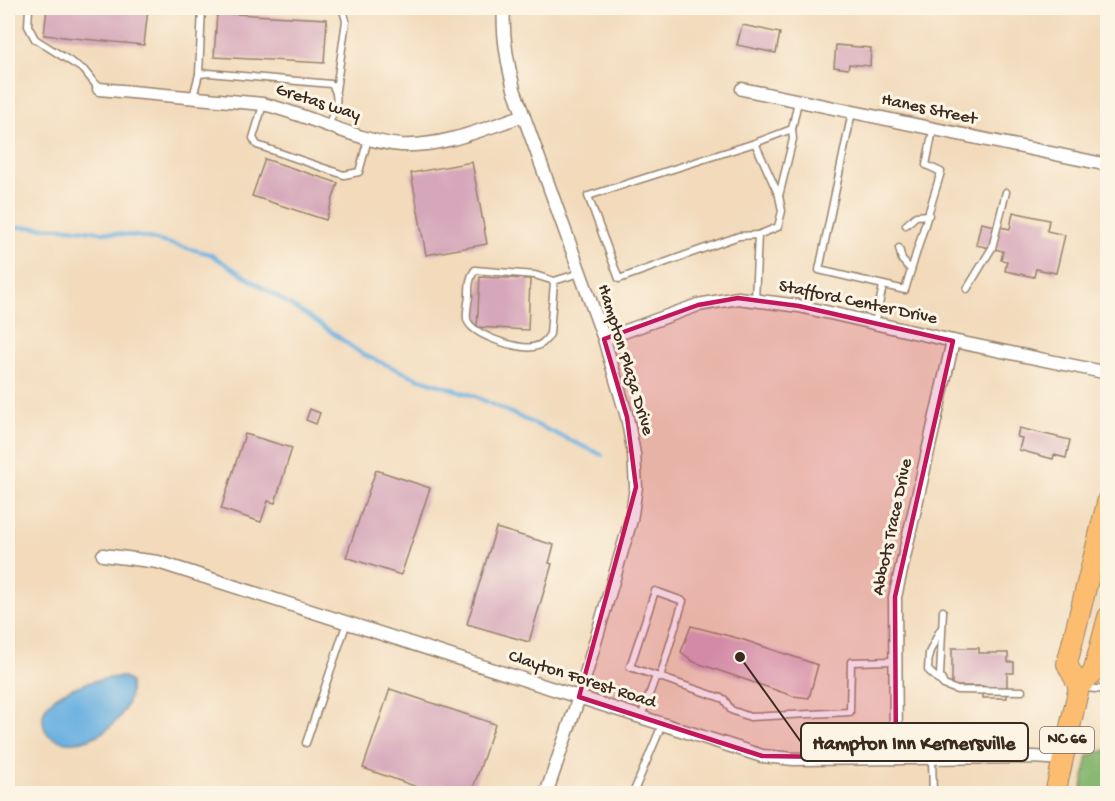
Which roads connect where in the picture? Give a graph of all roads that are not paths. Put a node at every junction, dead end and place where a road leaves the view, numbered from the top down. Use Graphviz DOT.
graph roads {
  1 [pos="29,8"];
  2 [pos="202,8"];
  3 [pos="340,8"];
  4 [pos="504,8"];
  5 [pos="199,74"];
  6 [pos="99,89"];
  7 [pos="742,89"];
  8 [pos="336,90"];
  9 [pos="193,97"];
  10 [pos="798,100"];
  11 [pos="263,104"];
  12 [pos="853,112"];
  13 [pos="522,116"];
  14 [pos="328,125"];
  15 [pos="792,129"];
  16 [pos="933,130"];
  17 [pos="369,138"];
  18 [pos="755,143"];
  19 [pos="1107,165"];
  20 [pos="1006,192"];
  21 [pos="779,196"];
  22 [pos="929,215"];
  23 [pos="906,225"];
  24 [pos="758,235"];
  25 [pos="899,248"];
  26 [pos="911,270"];
  27 [pos="580,273"];
  28 [pos="554,281"];
  29 [pos="883,286"];
  30 [pos="967,289"];
  31 [pos="755,301"];
  32 [pos="875,324"];
  33 [pos="604,339"];
  34 [pos="953,342"];
  35 [pos="1107,373"];
  36 [pos="1107,499"];
  37 [pos="103,555"];
  38 [pos="943,611"];
  39 [pos="1107,617"];
  40 [pos="347,622"];
  41 [pos="942,627"];
  42 [pos="895,662"];
  43 [pos="658,677"];
  44 [pos="944,685"];
  45 [pos="1079,687"];
  46 [pos="1107,690"];
  47 [pos="1022,691"];
  48 [pos="579,697"];
  49 [pos="641,717"];
  50 [pos="1107,718"];
  51 [pos="662,725"];
  52 [pos="1105,734"];
  53 [pos="306,743"];
  54 [pos="896,758"];
  55 [pos="932,759"];
  56 [pos="1063,759"];
  57 [pos="634,791"];
  58 [pos="546,794"];
  59 [pos="933,794"];
  60 [pos="1055,794"];
  1 -- 6 [label="lane"];
  2 -- 5 [label="lane"];
  3 -- 8 [label="lane"];
  4 -- 13 [label="street, Hampton Plaza Drive"];
  5 -- 8 [label="lane"];
  5 -- 9 [label="lane"];
  6 -- 9 [label="street, Gretas way"];
  7 -- 10 [label="street, Hanes Street"];
  8 -- 14 [label="lane"];
  9 -- 11 [label="street, Gretas way"];
  10 -- 12 [label="street, Hanes Street"];
  10 -- 15 [label="lane"];
  11 -- 14 [label="street, Gretas way"];
  11 -- 17 [label="lane"];
  12 -- 16 [label="street, Hanes Street"];
  12 -- 29 [label="lane"];
  13 -- 17 [label="street, Gretas way"];
  13 -- 27 [label="street, Hampton Plaza Drive"];
  14 -- 17 [label="street, Gretas way"];
  15 -- 18 [label="lane"];
  15 -- 21 [label="lane"];
  16 -- 19 [label="street, Hanes Street"];
  16 -- 22 [label="lane"];
  18 -- 21 [label="lane"];
  18 -- 24 [label="lane"];
  20 -- 30 [label="lane"];
  21 -- 24 [label="lane"];
  22 -- 23 [label="lane"];
  22 -- 26 [label="lane"];
  24 -- 31 [label="lane"];
  25 -- 26 [label="lane"];
  26 -- 29 [label="lane"];
  27 -- 28 [label="lane"];
  27 -- 33 [label="street, Hampton Plaza Drive"];
  28 -- 28 [label="lane"];
  29 -- 32 [label="lane"];
  31 -- 32 [label="street, Stafford Center Drive"];
  31 -- 33 [label="street, Stafford Center Drive"];
  32 -- 34 [label="street, Stafford Center Drive"];
  33 -- 48 [label="street, Hampton Plaza Drive"];
  34 -- 35 [label="street, Stafford Center Drive"];
  34 -- 42 [label="street, Abbots Trace Drive"];
  36 -- 45 [label="main road"];
  37 -- 40 [label="street, Clayton Forest Road"];
  38 -- 41 [label="lane"];
  39 -- 45 [label="main road, NC 66"];
  40 -- 48 [label="street, Clayton Forest Road"];
  40 -- 53 [label="lane"];
  41 -- 44 [label="lane"];
  41 -- 44 [label="lane"];
  42 -- 43 [label="lane"];
  42 -- 54 [label="street, Abbots Trace Drive"];
  43 -- 43 [label="lane"];
  43 -- 49 [label="lane"];
  44 -- 47 [label="lane"];
  45 -- 46 [label="lane"];
  45 -- 56 [label="main road, NC 66"];
  48 -- 49 [label="street, Clayton Forest Road"];
  48 -- 58 [label="street, Hampton Plaza Drive"];
  49 -- 51 [label="street, Clayton Forest Road"];
  50 -- 52 [label="lane"];
  51 -- 54 [label="street, Clayton Forest Road"];
  51 -- 57 [label="lane"];
  54 -- 55 [label="street, Clayton Forest Road"];
  55 -- 56 [label="street, Clayton Forest Road"];
  55 -- 59 [label="lane"];
  56 -- 60 [label="main road, NC 66"];
}
